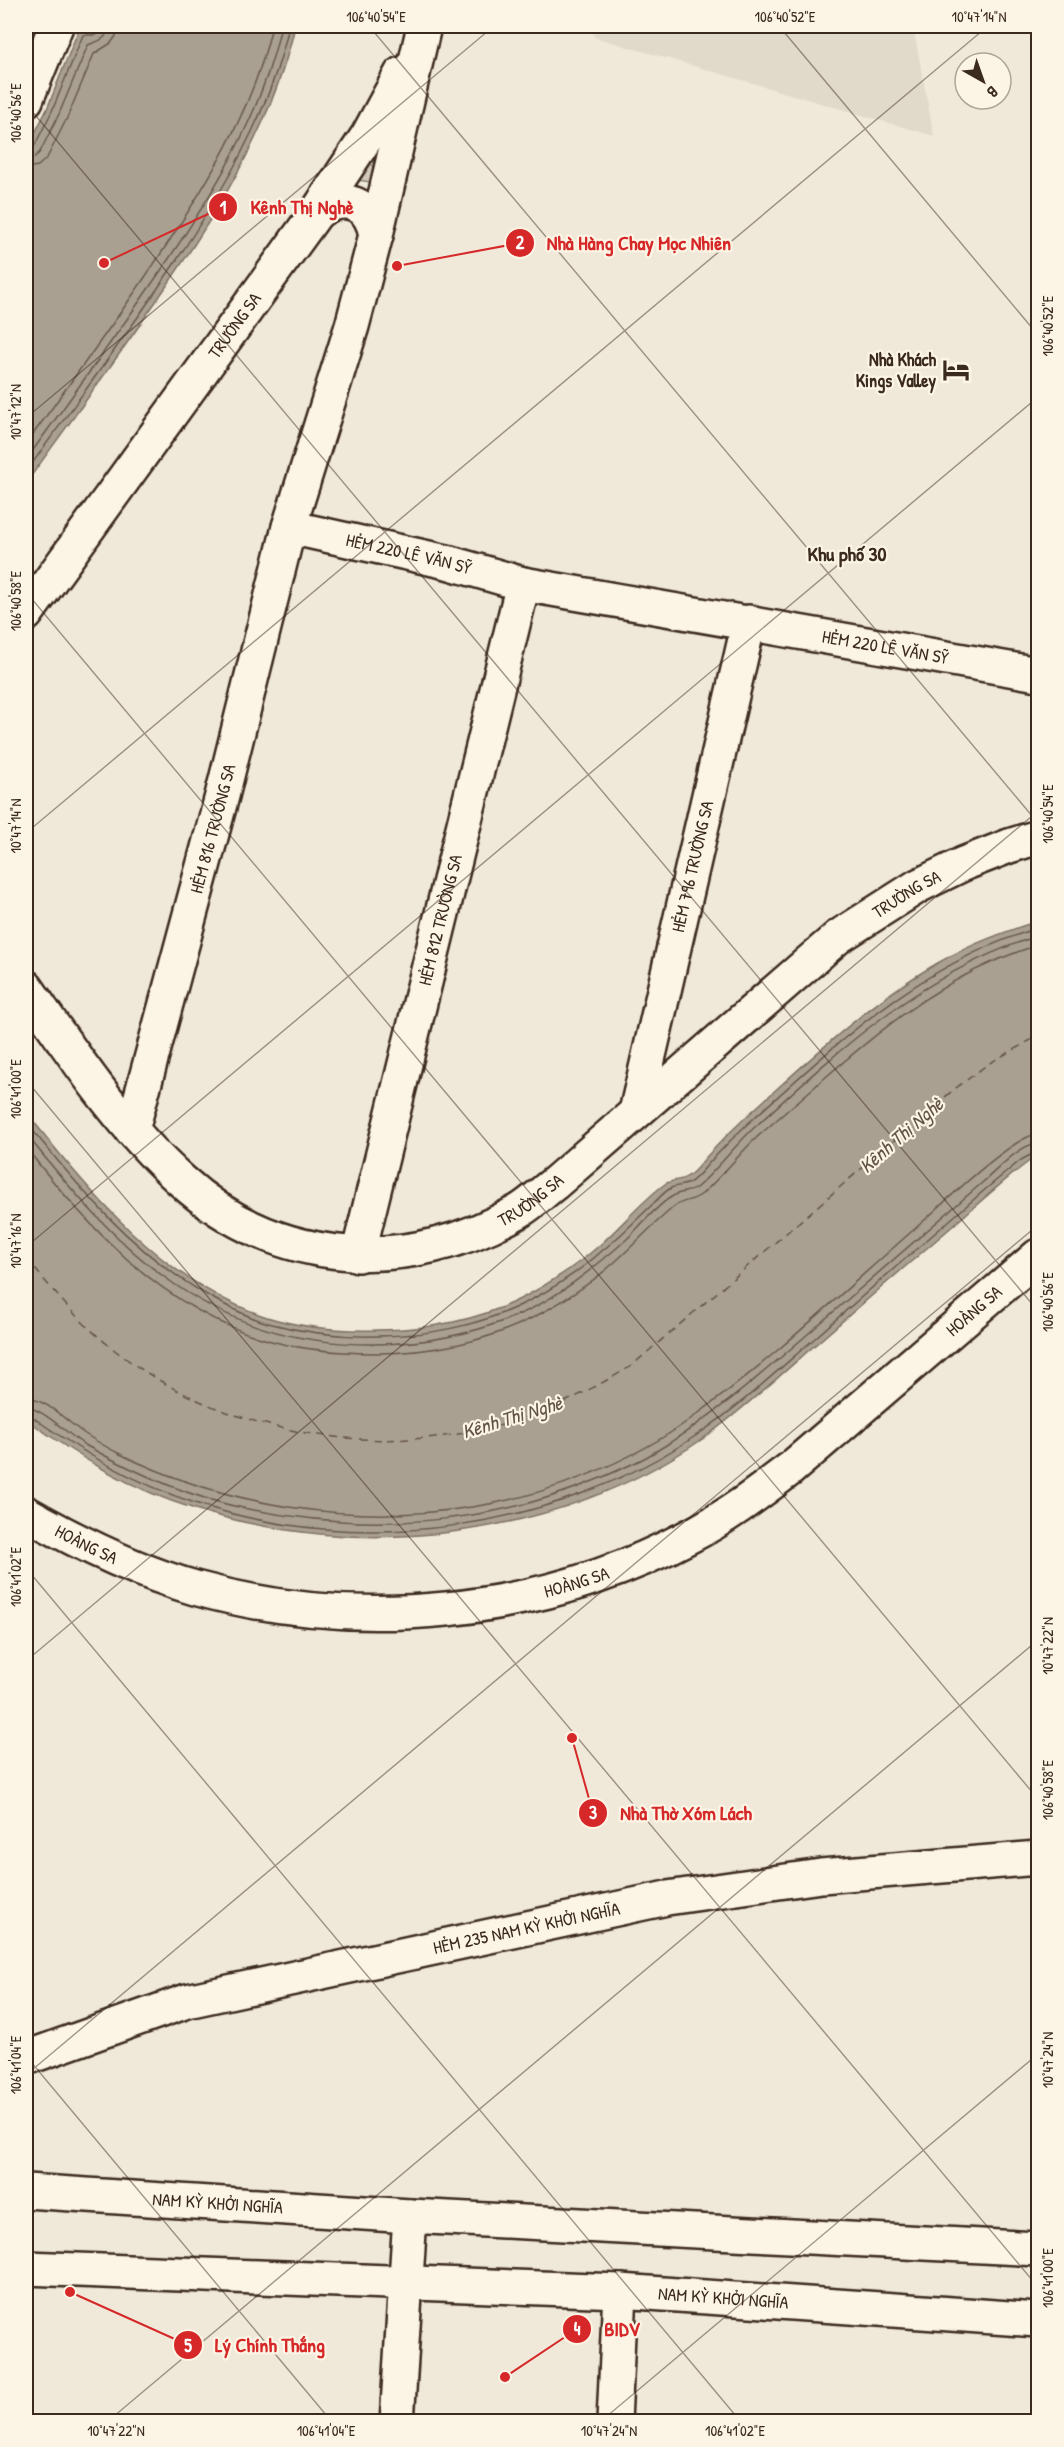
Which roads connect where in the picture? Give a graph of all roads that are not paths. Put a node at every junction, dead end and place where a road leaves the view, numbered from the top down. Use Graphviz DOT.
graph roads {
  1 [pos="56,26"];
  2 [pos="423,26"];
  3 [pos="26,100"];
  4 [pos="317,212"];
  5 [pos="376,235"];
  6 [pos="289,526"];
  7 [pos="523,584"];
  8 [pos="26,614"];
  9 [pos="749,622"];
  10 [pos="1038,674"];
  11 [pos="1038,837"];
  12 [pos="26,987"];
  13 [pos="636,1112"];
  14 [pos="132,1130"];
  15 [pos="358,1255"];
  16 [pos="1038,1256"];
  17 [pos="26,1513"];
  18 [pos="1038,1858"];
  19 [pos="26,2058"];
  20 [pos="26,2191"];
  21 [pos="410,2216"];
  22 [pos="1038,2249"];
  23 [pos="26,2268"];
  24 [pos="406,2282"];
  25 [pos="620,2291"];
  26 [pos="1038,2320"];
  27 [pos="397,2421"];
  28 [pos="614,2421"];
  1 -- 3 [label="street"];
  2 -- 4 [label="street, TRƯỜNG SA"];
  2 -- 5 [label="street"];
  4 -- 5 [label="street"];
  4 -- 8 [label="street, TRƯỜNG SA"];
  5 -- 6 [label="street"];
  6 -- 7 [label="street, HẺM 220 LÊ VĂN SỸ"];
  6 -- 14 [label="street, HẺM 816 TRƯỜNG SA"];
  7 -- 9 [label="street, HẺM 220 LÊ VĂN SỸ"];
  7 -- 15 [label="street, HẺM 812 TRƯỜNG SA"];
  9 -- 10 [label="street, HẺM 220 LÊ VĂN SỸ"];
  9 -- 13 [label="street, HẺM 796 TRƯỜNG SA"];
  11 -- 13 [label="street, TRƯỜNG SA"];
  12 -- 14 [label="street, TRƯỜNG SA"];
  13 -- 15 [label="street, TRƯỜNG SA"];
  14 -- 15 [label="street, TRƯỜNG SA"];
  16 -- 17 [label="street, HOÀNG SA"];
  18 -- 19 [label="street, HẺM 235 NAM KỲ KHỞI NGHĨA"];
  20 -- 21 [label="street, NAM KỲ KHỞI NGHĨA"];
  21 -- 22 [label="street, NAM KỲ KHỞI NGHĨA"];
  21 -- 24 [label="street"];
  23 -- 24 [label="street, NAM KỲ KHỞI NGHĨA"];
  24 -- 25 [label="street, NAM KỲ KHỞI NGHĨA"];
  24 -- 27 [label="street"];
  25 -- 26 [label="street, NAM KỲ KHỞI NGHĨA"];
  25 -- 28 [label="street"];
}
